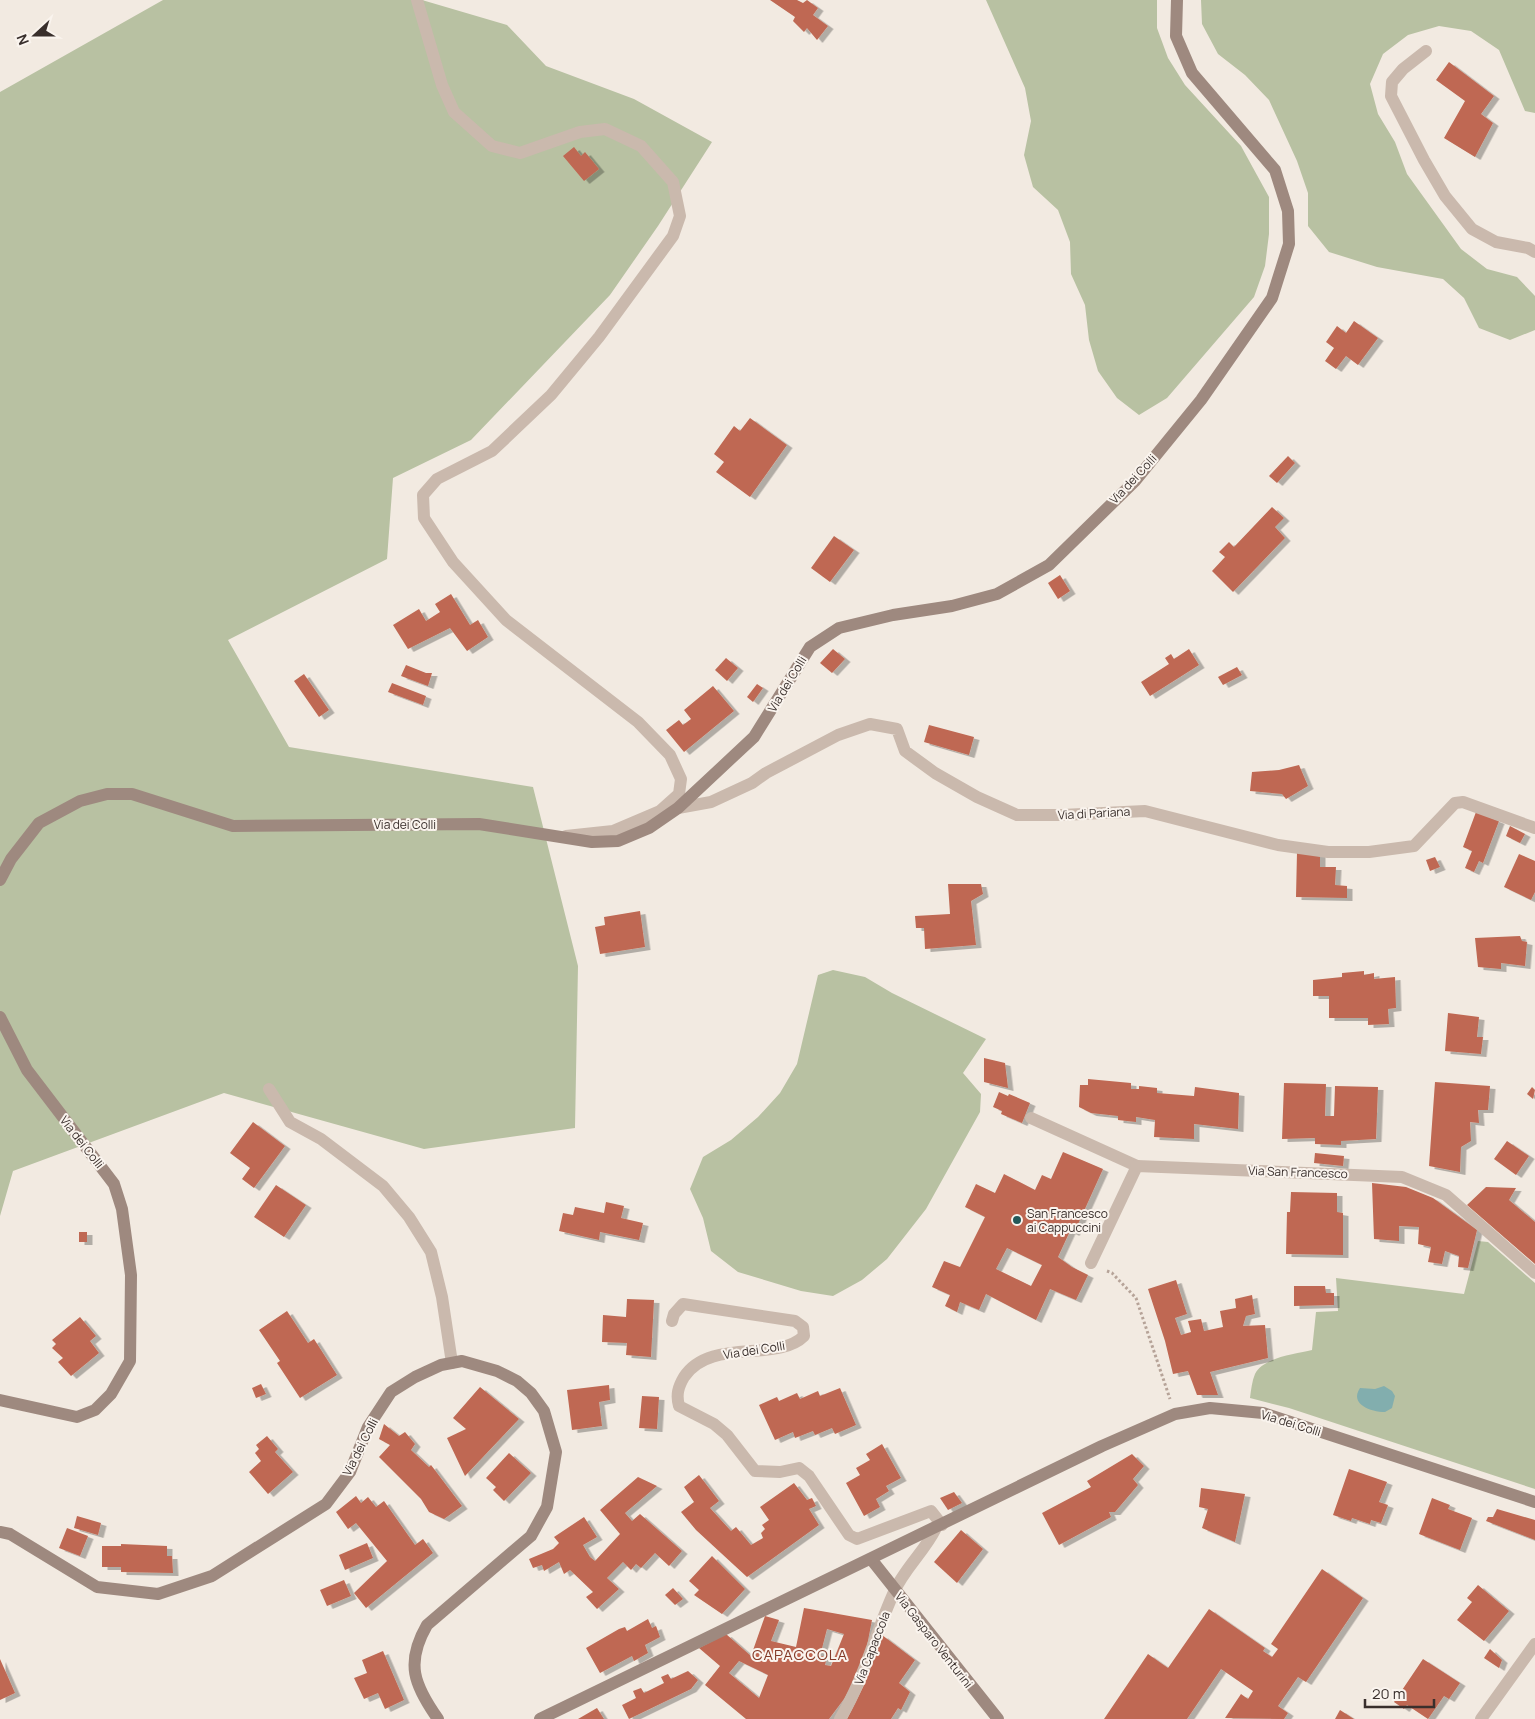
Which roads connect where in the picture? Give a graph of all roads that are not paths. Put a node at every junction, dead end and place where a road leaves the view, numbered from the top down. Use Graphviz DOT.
graph roads {
  1 [pos="417,0"];
  2 [pos="1177,0"];
  3 [pos="1426,51"];
  4 [pos="1535,252"];
  5 [pos="678,808"];
  6 [pos="1535,828"];
  7 [pos="556,837"];
  8 [pos="0,880"];
  9 [pos="0,1017"];
  10 [pos="269,1089"];
  11 [pos="1031,1118"];
  12 [pos="1137,1166"];
  13 [pos="1091,1263"];
  14 [pos="1535,1273"];
  15 [pos="672,1321"];
  16 [pos="452,1363"];
  17 [pos="0,1400"];
  18 [pos="1535,1502"];
  19 [pos="939,1526"];
  20 [pos="0,1532"];
  21 [pos="872,1559"];
  22 [pos="895,1589"];
  23 [pos="1535,1644"];
  24 [pos="438,1719"];
  25 [pos="540,1719"];
  26 [pos="840,1719"];
  27 [pos="998,1719"];
  28 [pos="1481,1719"];
  1 -- 7 [label="street"];
  2 -- 5 [label="street, Via dei Colli"];
  3 -- 4 [label="street"];
  5 -- 6 [label="street, Via di Pariana"];
  5 -- 7 [label="street, Via dei Colli"];
  7 -- 8 [label="street, Via dei Colli"];
  9 -- 17 [label="street, Via dei Colli"];
  10 -- 16 [label="street"];
  11 -- 12 [label="street"];
  12 -- 13 [label="street"];
  12 -- 14 [label="street, Via San Francesco"];
  15 -- 19 [label="street, Via dei Colli"];
  16 -- 20 [label="street, Via dei Colli"];
  16 -- 24 [label="street, Via dei Colli"];
  18 -- 19 [label="street, Via dei Colli"];
  19 -- 21 [label="street, Via dei Colli"];
  19 -- 22 [label="street, Via Capaccola"];
  21 -- 22 [label="street, Via Gasparo Venturini"];
  21 -- 25 [label="street, Via dei Colli"];
  22 -- 26 [label="street, Via Capaccola"];
  22 -- 27 [label="street, Via Gasparo Venturini"];
  23 -- 28 [label="street"];
}
